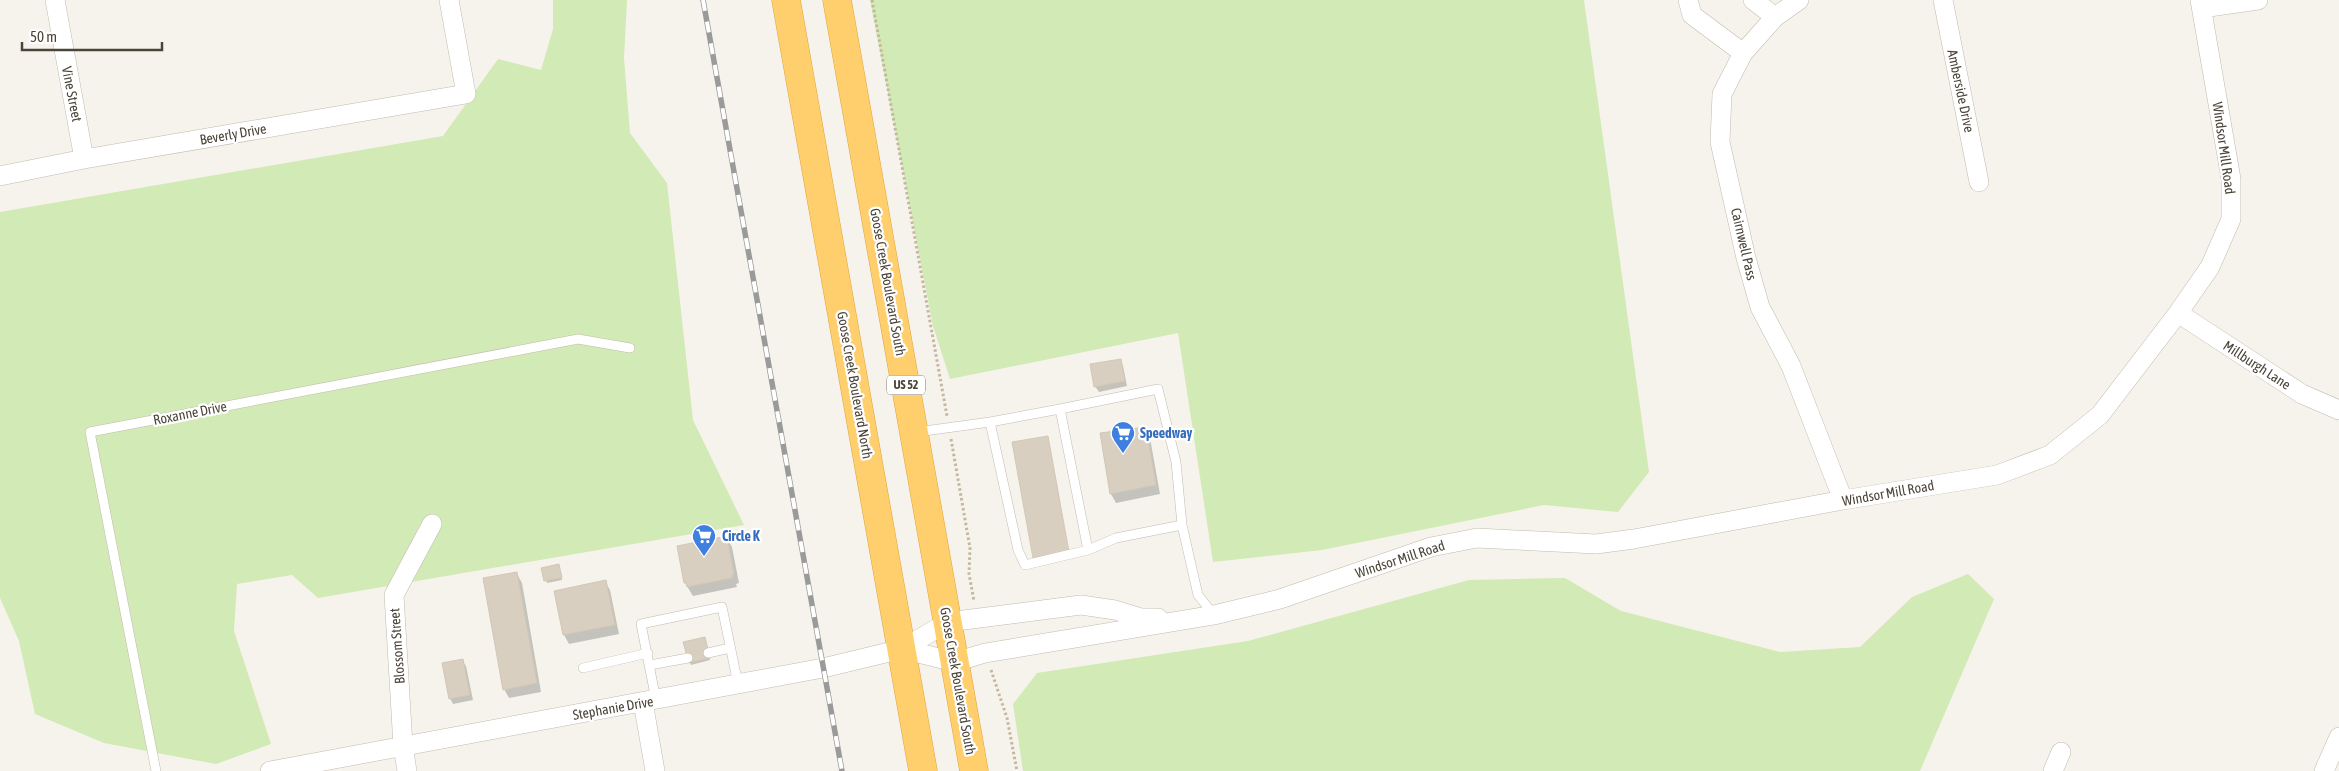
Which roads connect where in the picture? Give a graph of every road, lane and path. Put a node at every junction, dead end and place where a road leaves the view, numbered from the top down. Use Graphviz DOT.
graph roads {
  1 [pos="55,0"];
  2 [pos="449,0"];
  3 [pos="786,0"];
  4 [pos="837,0"];
  5 [pos="872,0"];
  6 [pos="1688,0"];
  7 [pos="1753,0"];
  8 [pos="1799,0"];
  9 [pos="1943,0"];
  10 [pos="2258,0"];
  11 [pos="2201,4"];
  12 [pos="1775,16"];
  13 [pos="1743,54"];
  14 [pos="84,159"];
  15 [pos="0,176"];
  16 [pos="1979,182"];
  17 [pos="2178,313"];
  18 [pos="630,348"];
  19 [pos="1060,409"];
  20 [pos="2339,410"];
  21 [pos="990,422"];
  22 [pos="949,426"];
  23 [pos="914,432"];
  24 [pos="1843,500"];
  25 [pos="432,524"];
  26 [pos="1182,525"];
  27 [pos="1088,550"];
  28 [pos="1214,615"];
  29 [pos="978,619"];
  30 [pos="948,622"];
  31 [pos="730,648"];
  32 [pos="902,649"];
  33 [pos="708,653"];
  34 [pos="985,653"];
  35 [pos="648,654"];
  36 [pos="688,658"];
  37 [pos="955,662"];
  38 [pos="650,665"];
  39 [pos="583,668"];
  40 [pos="738,684"];
  41 [pos="650,701"];
  42 [pos="2339,737"];
  43 [pos="403,746"];
  44 [pos="2061,752"];
  45 [pos="156,771"];
  46 [pos="270,771"];
  47 [pos="407,771"];
  48 [pos="655,771"];
  49 [pos="923,771"];
  50 [pos="974,771"];
  51 [pos="1017,771"];
  52 [pos="2053,771"];
  53 [pos="2324,771"];
  1 -- 14 [label="street, Vine Street"];
  2 -- 14 [label="street, Beverly Drive"];
  3 -- 32 [label="highway, Goose Creek Boulevard North"];
  4 -- 23 [label="highway, Goose Creek Boulevard South / US 52"];
  5 -- 22 [label="path"];
  6 -- 13 [label="street"];
  7 -- 12 [label="street"];
  8 -- 12 [label="street, Cairnwell Pass"];
  9 -- 16 [label="street, Amberside Drive"];
  10 -- 11 [label="street"];
  11 -- 17 [label="street, Windsor Mill Road"];
  12 -- 13 [label="street, Cairnwell Pass"];
  13 -- 24 [label="street, Cairnwell Pass"];
  14 -- 15 [label="street, Beverly Drive"];
  17 -- 20 [label="street, Millburgh Lane"];
  17 -- 24 [label="street, Windsor Mill Road"];
  18 -- 45 [label="lane, Roxanne Drive"];
  19 -- 21 [label="lane"];
  19 -- 26 [label="lane"];
  19 -- 27 [label="lane"];
  21 -- 22 [label="lane"];
  21 -- 27 [label="lane"];
  22 -- 23 [label="lane"];
  22 -- 29 [label="path"];
  23 -- 30 [label="highway, Goose Creek Boulevard South / US 52"];
  24 -- 28 [label="street, Windsor Mill Road"];
  25 -- 43 [label="street, Blossom Street"];
  26 -- 27 [label="lane"];
  26 -- 28 [label="lane"];
  28 -- 29 [label="street, Windsor Mill Road"];
  28 -- 34 [label="street, Windsor Mill Road"];
  29 -- 30 [label="street, Windsor Mill Road"];
  30 -- 32 [label="street, Stephanie Drive"];
  30 -- 37 [label="highway, Goose Creek Boulevard South / US 52"];
  31 -- 33 [label="lane"];
  31 -- 35 [label="lane"];
  31 -- 40 [label="lane"];
  32 -- 37 [label="street"];
  32 -- 40 [label="street, Stephanie Drive"];
  32 -- 49 [label="highway, Goose Creek Boulevard North"];
  34 -- 37 [label="street, Windsor Mill Road"];
  34 -- 51 [label="path"];
  35 -- 38 [label="lane"];
  35 -- 39 [label="lane"];
  36 -- 38 [label="lane"];
  37 -- 50 [label="highway, Goose Creek Boulevard South / US 52"];
  38 -- 41 [label="lane"];
  40 -- 41 [label="street, Stephanie Drive"];
  41 -- 43 [label="street, Stephanie Drive"];
  41 -- 48 [label="street"];
  42 -- 53 [label="street"];
  43 -- 46 [label="street, Stephanie Drive"];
  43 -- 47 [label="street, Blossom Street"];
  44 -- 52 [label="street"];
}
